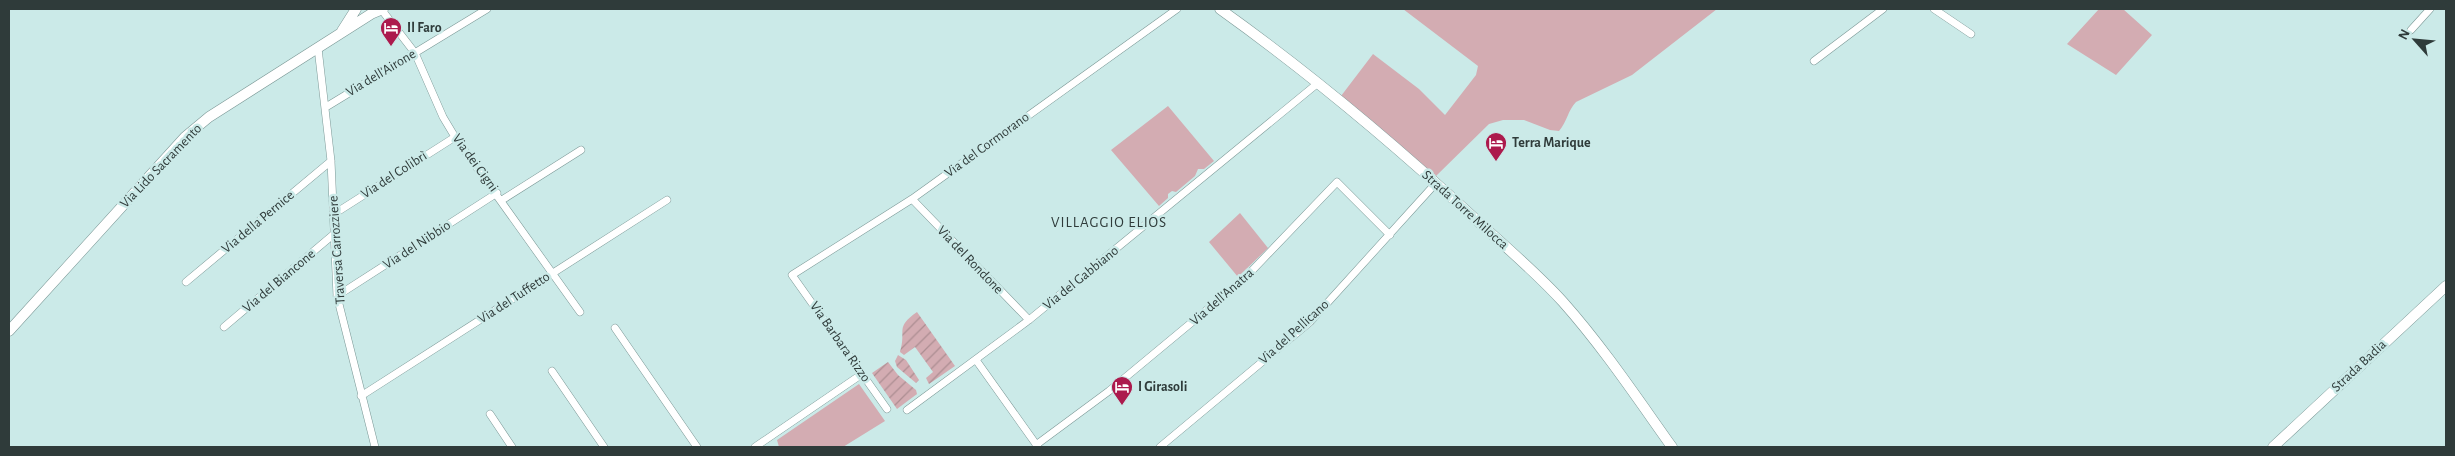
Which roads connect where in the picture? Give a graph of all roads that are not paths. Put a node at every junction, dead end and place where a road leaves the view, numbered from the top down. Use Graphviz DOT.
graph roads {
  1 [pos="356,9"];
  2 [pos="361,9"];
  3 [pos="487,9"];
  4 [pos="1177,9"];
  5 [pos="1220,9"];
  6 [pos="1883,9"];
  7 [pos="1934,9"];
  8 [pos="2430,9"];
  9 [pos="379,10"];
  10 [pos="2411,30"];
  11 [pos="340,34"];
  12 [pos="1970,34"];
  13 [pos="318,48"];
  14 [pos="415,53"];
  15 [pos="1814,61"];
  16 [pos="1318,84"];
  17 [pos="326,107"];
  18 [pos="455,137"];
  19 [pos="581,150"];
  20 [pos="331,161"];
  21 [pos="1436,183"];
  22 [pos="497,194"];
  23 [pos="912,199"];
  24 [pos="502,200"];
  25 [pos="667,200"];
  26 [pos="334,214"];
  27 [pos="334,234"];
  28 [pos="1390,235"];
  29 [pos="553,273"];
  30 [pos="792,275"];
  31 [pos="186,282"];
  32 [pos="2446,286"];
  33 [pos="337,296"];
  34 [pos="580,312"];
  35 [pos="1029,320"];
  36 [pos="224,327"];
  37 [pos="615,328"];
  38 [pos="9,331"];
  39 [pos="976,360"];
  40 [pos="552,371"];
  41 [pos="862,374"];
  42 [pos="362,396"];
  43 [pos="887,409"];
  44 [pos="907,410"];
  45 [pos="490,414"];
  46 [pos="1037,446"];
  47 [pos="375,447"];
  48 [pos="512,447"];
  49 [pos="604,447"];
  50 [pos="697,447"];
  51 [pos="755,447"];
  52 [pos="1160,447"];
  53 [pos="1672,447"];
  54 [pos="2273,447"];
  1 -- 11 [label="street"];
  2 -- 9 [label="street"];
  3 -- 14 [label="street, Via dell'Airone"];
  4 -- 23 [label="street, Via del Cormorano"];
  5 -- 16 [label="street, Strada Torre Milocca"];
  6 -- 15 [label="street"];
  7 -- 12 [label="street"];
  8 -- 10 [label="street"];
  9 -- 11 [label="street, Via Lido Sacramento"];
  9 -- 14 [label="street, Via dei Cigni"];
  11 -- 13 [label="street, Via Lido Sacramento"];
  13 -- 17 [label="street, Traversa Carrozziere"];
  13 -- 38 [label="street, Via Lido Sacramento"];
  14 -- 17 [label="street, Via dell'Airone"];
  14 -- 18 [label="street, Via dei Cigni"];
  16 -- 21 [label="street, Strada Torre Milocca"];
  16 -- 35 [label="street, Via del Gabbiano"];
  17 -- 20 [label="street, Traversa Carrozziere"];
  18 -- 22 [label="street, Via dei Cigni"];
  18 -- 26 [label="street, Via del Colibrì"];
  19 -- 24 [label="street"];
  20 -- 26 [label="street, Traversa Carrozziere"];
  20 -- 31 [label="street, Via della Pernice"];
  21 -- 28 [label="street, Via del Pellicano"];
  21 -- 53 [label="street, Strada Torre Milocca"];
  22 -- 24 [label="street, Via dei Cigni"];
  22 -- 33 [label="street, Via del Nibbio"];
  23 -- 30 [label="street, Via del Cormorano"];
  23 -- 35 [label="street, Via del Rondone"];
  24 -- 29 [label="street, Via dei Cigni"];
  25 -- 29 [label="street, Via del Tuffetto"];
  26 -- 27 [label="street, Traversa Carrozziere"];
  27 -- 33 [label="street, Traversa Carrozziere"];
  27 -- 36 [label="street, Via del Biancone"];
  28 -- 46 [label="street, Via dell'Anatra"];
  28 -- 52 [label="street, Via del Pellicano"];
  29 -- 34 [label="street, Via dei Cigni"];
  29 -- 42 [label="street, Via del Tuffetto"];
  30 -- 41 [label="street, Via Barbara Rizzo"];
  32 -- 54 [label="street, Strada Badia"];
  33 -- 42 [label="street, Traversa Carrozziere"];
  35 -- 39 [label="street, Via del Gabbiano"];
  37 -- 50 [label="street"];
  39 -- 44 [label="street, Via del Gabbiano"];
  39 -- 46 [label="street"];
  40 -- 49 [label="street"];
  41 -- 43 [label="street, Via Barbara Rizzo"];
  41 -- 51 [label="street"];
  42 -- 47 [label="street, Traversa Carrozziere"];
  45 -- 48 [label="street"];
}
